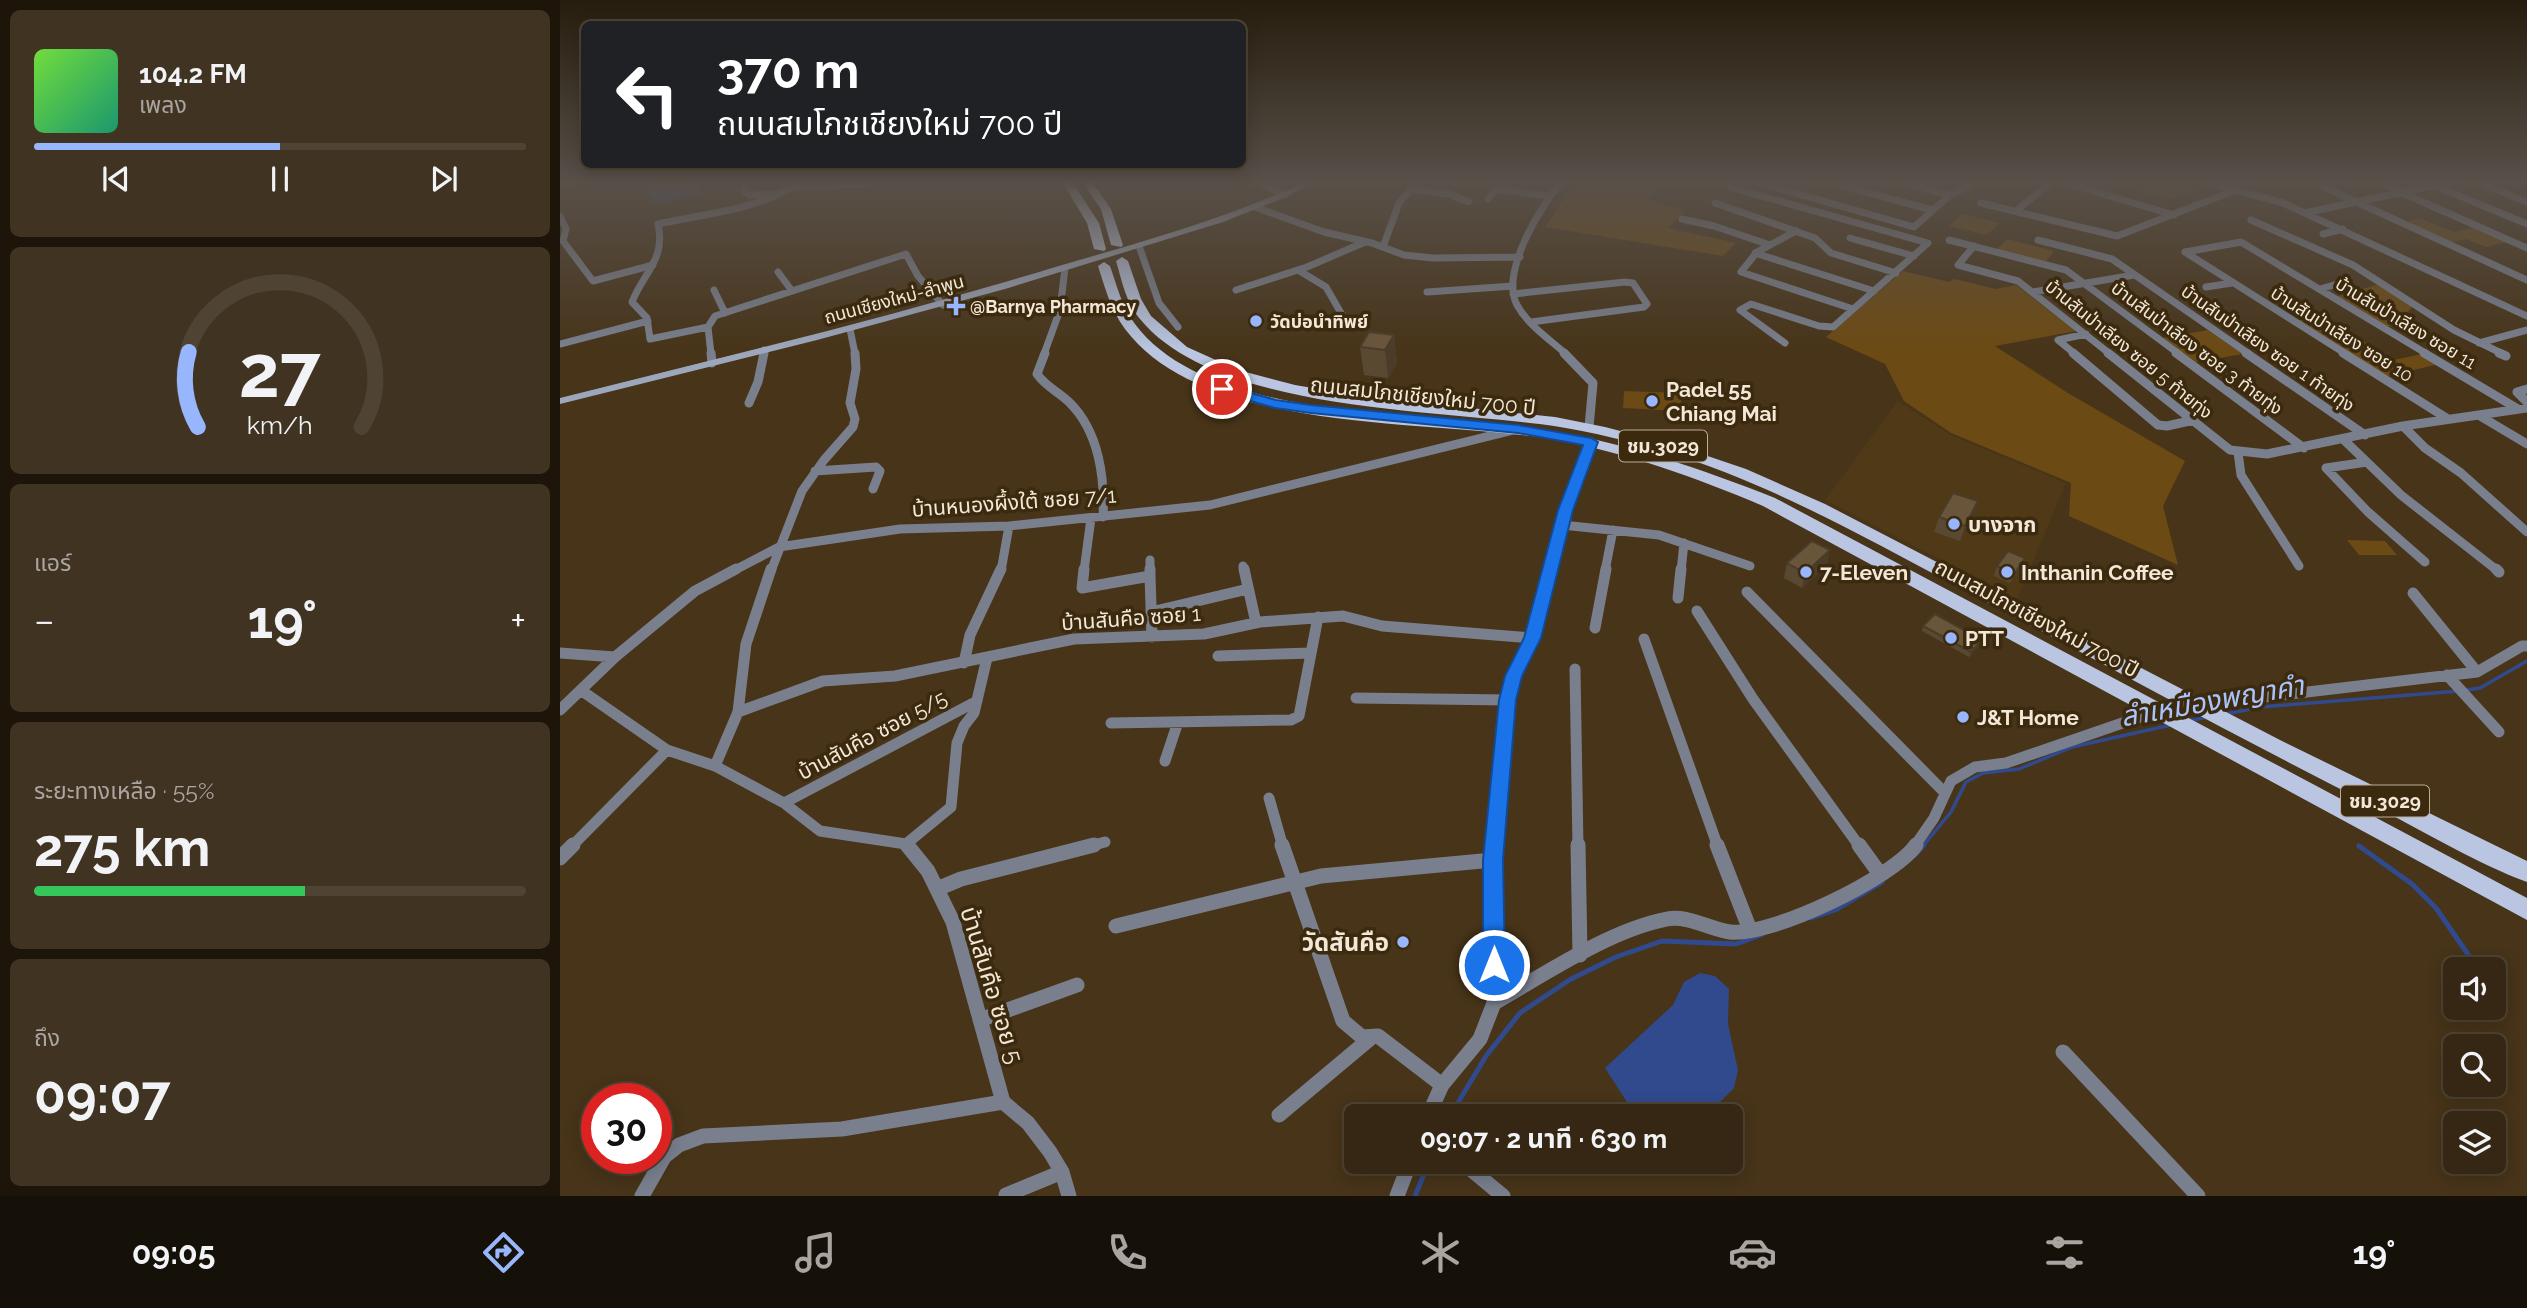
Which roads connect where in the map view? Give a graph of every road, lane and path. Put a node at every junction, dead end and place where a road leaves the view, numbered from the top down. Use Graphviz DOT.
graph roads {
  1 [pos="564,239"];
  2 [pos="661,239"];
  3 [pos="1097,239"];
  4 [pos="1115,239"];
  5 [pos="1160,239"];
  6 [pos="1352,239"];
  7 [pos="1384,239"];
  8 [pos="1527,239"];
  9 [pos="1752,239"];
  10 [pos="1781,239"];
  11 [pos="1816,239"];
  12 [pos="1853,239"];
  13 [pos="1913,239"];
  14 [pos="2293,239"];
  15 [pos="2364,239"];
  16 [pos="2437,239"];
  17 [pos="2506,239"];
  18 [pos="1949,240"];
  19 [pos="2038,240"];
  20 [pos="1365,242"];
  21 [pos="2241,242"];
  22 [pos="1770,245"];
  23 [pos="1139,246"];
  24 [pos="1974,246"];
  25 [pos="1383,247"];
  26 [pos="2527,248"];
  27 [pos="1100,250"];
  28 [pos="1755,253"];
  29 [pos="1914,256"];
  30 [pos="1520,257"];
  31 [pos="653,265"];
  32 [pos="1104,266"];
  33 [pos="1065,268"];
  34 [pos="2527,268"];
  35 [pos="1297,270"];
  36 [pos="778,272"];
  37 [pos="1896,273"];
  38 [pos="2511,273"];
  39 [pos="2134,275"];
  40 [pos="2527,280"];
  41 [pos="2232,283"];
  42 [pos="2342,283"];
  43 [pos="2085,284"];
  44 [pos="2206,287"];
  45 [pos="2320,289"];
  46 [pos="714,290"];
  47 [pos="792,290"];
  48 [pos="1236,290"];
  49 [pos="1513,290"];
  50 [pos="1874,291"];
  51 [pos="1427,292"];
  52 [pos="2033,292"];
  53 [pos="943,305"];
  54 [pos="1853,309"];
  55 [pos="726,313"];
  56 [pos="2527,316"];
  57 [pos="648,321"];
  58 [pos="1531,322"];
  59 [pos="708,327"];
  60 [pos="1178,327"];
  61 [pos="1349,327"];
  62 [pos="850,330"];
  63 [pos="2527,330"];
  64 [pos="2086,334"];
  65 [pos="1785,343"];
  66 [pos="2479,343"];
  67 [pos="560,344"];
  68 [pos="764,350"];
  69 [pos="2506,356"];
  70 [pos="712,363"];
  71 [pos="2522,390"];
  72 [pos="2494,394"];
  73 [pos="560,401"];
  74 [pos="2527,402"];
  75 [pos="749,404"];
  76 [pos="2523,409"];
  77 [pos="2480,416"];
  78 [pos="2448,419"];
  79 [pos="2194,420"];
  80 [pos="2403,426"];
  81 [pos="1518,429"];
  82 [pos="1590,435"];
  83 [pos="2365,435"];
  84 [pos="2344,440"];
  85 [pos="2527,444"];
  86 [pos="2304,448"];
  87 [pos="2238,452"];
  88 [pos="2367,462"];
  89 [pos="816,471"];
  90 [pos="873,489"];
  91 [pos="1103,517"];
  92 [pos="1091,518"];
  93 [pos="1562,525"];
  94 [pos="1009,526"];
  95 [pos="1613,530"];
  96 [pos="2527,532"];
  97 [pos="1684,544"];
  98 [pos="779,547"];
  99 [pos="1150,560"];
  100 [pos="2425,562"];
  101 [pos="1243,566"];
  102 [pos="1750,566"];
  103 [pos="2299,566"];
  104 [pos="2499,572"];
  105 [pos="1150,576"];
  106 [pos="1248,589"];
  107 [pos="1747,592"];
  108 [pos="2413,593"];
  109 [pos="1678,598"];
  110 [pos="1697,611"];
  111 [pos="1151,612"];
  112 [pos="1318,617"];
  113 [pos="1256,623"];
  114 [pos="1595,628"];
  115 [pos="1152,636"];
  116 [pos="1533,638"];
  117 [pos="1644,639"];
  118 [pos="2527,646"];
  119 [pos="560,653"];
  120 [pos="1311,653"];
  121 [pos="1218,656"];
  122 [pos="615,657"];
  123 [pos="987,658"];
  124 [pos="964,663"];
  125 [pos="1575,669"];
  126 [pos="2477,672"];
  127 [pos="2451,679"];
  128 [pos="582,691"];
  129 [pos="1356,698"];
  130 [pos="1508,700"];
  131 [pos="977,701"];
  132 [pos="2200,708"];
  133 [pos="560,710"];
  134 [pos="738,712"];
  135 [pos="2160,712"];
  136 [pos="1178,722"];
  137 [pos="1111,723"];
  138 [pos="2499,732"];
  139 [pos="667,750"];
  140 [pos="1165,761"];
  141 [pos="715,766"];
  142 [pos="1945,793"];
  143 [pos="1269,799"];
  144 [pos="784,803"];
  145 [pos="1105,842"];
  146 [pos="906,844"];
  147 [pos="560,858"];
  148 [pos="1493,860"];
  149 [pos="2527,872"];
  150 [pos="1880,874"];
  151 [pos="1295,881"];
  152 [pos="937,889"];
  153 [pos="2527,911"];
  154 [pos="1116,926"];
  155 [pos="1750,930"];
  156 [pos="1580,955"];
  157 [pos="1077,985"];
  158 [pos="1494,1003"];
  159 [pos="980,1020"];
  160 [pos="1372,1037"];
  161 [pos="2063,1052"];
  162 [pos="1442,1085"];
  163 [pos="1003,1102"];
  164 [pos="1433,1104"];
  165 [pos="1279,1115"];
  166 [pos="1062,1172"];
  167 [pos="1405,1174"];
  168 [pos="1476,1174"];
  169 [pos="1006,1195"];
  170 [pos="642,1196"];
  171 [pos="1069,1196"];
  172 [pos="1397,1196"];
  173 [pos="1503,1196"];
  174 [pos="2198,1196"];
  1 -- 31 [label="street"];
  2 -- 31 [label="street"];
  3 -- 27 [label="main road"];
  4 -- 82 [label="main road, ถนนสมโภชเชียงใหม่ 700 ปี / ชม.3029"];
  5 -- 23 [label="main road, ถนนเชียงใหม่-ลำพูน"];
  6 -- 20 [label="street"];
  7 -- 25 [label="street"];
  8 -- 30 [label="street"];
  9 -- 22 [label="street"];
  10 -- 22 [label="street"];
  11 -- 37 [label="street"];
  12 -- 29 [label="street"];
  13 -- 29 [label="street"];
  14 -- 66 [label="street"];
  15 -- 56 [label="street"];
  16 -- 38 [label="street"];
  17 -- 26 [label="street"];
  18 -- 24 [label="street, บ้านสันป่าเลียง ซอย 3 ท้ายทุ่ง"];
  19 -- 39 [label="street, บ้านสันป่าเลียง ซอย 1 ท้ายทุ่ง"];
  20 -- 25 [label="street"];
  20 -- 35 [label="street"];
  21 -- 41 [label="street, บ้านสันป่าเลียง ซอย 10"];
  21 -- 45 [label="street, บ้านสันป่าเลียง ซอย 11"];
  22 -- 28 [label="street"];
  23 -- 33 [label="main road, ถนนเชียงใหม่-ลำพูน"];
  23 -- 60 [label="street"];
  24 -- 43 [label="street, บ้านสันป่าเลียง ซอย 3 ท้ายทุ่ง"];
  24 -- 52 [label="street, บ้านสันป่าเลียง ซอย 5 ท้ายทุ่ง"];
  25 -- 30 [label="street"];
  28 -- 50 [label="street"];
  28 -- 54 [label="street"];
  29 -- 37 [label="street"];
  30 -- 49 [label="street"];
  31 -- 57 [label="street"];
  32 -- 81 [label="main road, ถนนสมโภชเชียงใหม่ 700 ปี / ชม.3029"];
  33 -- 53 [label="main road, ถนนเชียงใหม่-ลำพูน"];
  33 -- 91 [label="street"];
  34 -- 38 [label="street"];
  35 -- 48 [label="street"];
  35 -- 61 [label="street"];
  36 -- 47 [label="street"];
  37 -- 50 [label="street"];
  38 -- 40 [label="street"];
  39 -- 43 [label="street"];
  39 -- 83 [label="street, บ้านสันป่าเลียง ซอย 1 ท้ายทุ่ง"];
  41 -- 44 [label="street"];
  41 -- 78 [label="street, บ้านสันป่าเลียง ซอย 10"];
  42 -- 45 [label="street"];
  43 -- 52 [label="street"];
  43 -- 86 [label="street, บ้านสันป่าเลียง ซอย 3 ท้ายทุ่ง"];
  45 -- 72 [label="street, บ้านสันป่าเลียง ซอย 11"];
  46 -- 55 [label="street"];
  47 -- 53 [label="street"];
  47 -- 55 [label="street"];
  49 -- 51 [label="street"];
  49 -- 58 [label="street"];
  49 -- 58 [label="street"];
  50 -- 54 [label="street"];
  52 -- 64 [label="street, บ้านสันป่าเลียง ซอย 5 ท้ายทุ่ง"];
  53 -- 62 [label="main road, ถนนเชียงใหม่-ลำพูน"];
  54 -- 65 [label="street"];
  55 -- 59 [label="street"];
  57 -- 59 [label="street"];
  57 -- 67 [label="street"];
  58 -- 82 [label="street"];
  59 -- 70 [label="street"];
  62 -- 68 [label="main road, ถนนเชียงใหม่-ลำพูน"];
  62 -- 89 [label="street"];
  63 -- 66 [label="street"];
  64 -- 79 [label="street, บ้านสันป่าเลียง ซอย 5 ท้ายทุ่ง"];
  64 -- 79 [label="street"];
  66 -- 69 [label="street"];
  68 -- 70 [label="main road, ถนนเชียงใหม่-ลำพูน"];
  68 -- 75 [label="street"];
  70 -- 73 [label="main road, ถนนเชียงใหม่-ลำพูน"];
  71 -- 72 [label="street"];
  71 -- 74 [label="street"];
  72 -- 76 [label="street, บ้านสันป่าเลียง ซอย 11"];
  76 -- 77 [label="street"];
  77 -- 78 [label="street"];
  77 -- 85 [label="street"];
  78 -- 80 [label="street"];
  79 -- 87 [label="street, บ้านสันป่าเลียง ซอย 5 ท้ายทุ่ง"];
  80 -- 83 [label="street"];
  80 -- 96 [label="street"];
  81 -- 82 [label="main road, ถนนสมโภชเชียงใหม่ 700 ปี / ชม.3029"];
  81 -- 91 [label="street, บ้านหนองผึ้งใต้ ซอย 7/1"];
  82 -- 93 [label="street"];
  82 -- 132 [label="main road, ถนนสมโภชเชียงใหม่ 700 ปี / ชม.3029"];
  82 -- 135 [label="main road, ถนนสมโภชเชียงใหม่ 700 ปี / ชม.3029"];
  83 -- 84 [label="street"];
  84 -- 86 [label="street"];
  84 -- 88 [label="street"];
  86 -- 87 [label="street"];
  87 -- 103 [label="street"];
  88 -- 100 [label="street"];
  88 -- 104 [label="street"];
  89 -- 90 [label="street"];
  89 -- 98 [label="street"];
  91 -- 92 [label="street, บ้านหนองผึ้งใต้ ซอย 7/1"];
  92 -- 94 [label="street, บ้านหนองผึ้งใต้ ซอย 7/1"];
  92 -- 105 [label="street"];
  93 -- 95 [label="street"];
  93 -- 116 [label="street"];
  94 -- 98 [label="street, บ้านหนองผึ้งใต้ ซอย 7/1"];
  94 -- 124 [label="street"];
  95 -- 97 [label="street"];
  95 -- 114 [label="street"];
  97 -- 102 [label="street"];
  97 -- 109 [label="street"];
  98 -- 122 [label="street, บ้านหนองผึ้งใต้ ซอย 7/1"];
  98 -- 134 [label="street"];
  99 -- 105 [label="street"];
  101 -- 106 [label="street"];
  105 -- 111 [label="street"];
  106 -- 111 [label="street"];
  106 -- 113 [label="street"];
  107 -- 142 [label="street"];
  108 -- 126 [label="street"];
  110 -- 150 [label="street"];
  111 -- 115 [label="street"];
  112 -- 113 [label="street, บ้านสันคือ ซอย 1"];
  112 -- 116 [label="street, บ้านสันคือ ซอย 1"];
  112 -- 120 [label="street"];
  113 -- 115 [label="street, บ้านสันคือ ซอย 1"];
  115 -- 123 [label="street, บ้านสันคือ ซอย 1"];
  116 -- 130 [label="street"];
  117 -- 155 [label="street"];
  118 -- 126 [label="street"];
  119 -- 122 [label="street"];
  120 -- 121 [label="street"];
  120 -- 136 [label="street"];
  122 -- 128 [label="street, บ้านหนองผึ้งใต้ ซอย 7/1"];
  123 -- 124 [label="street, บ้านสันคือ ซอย 1"];
  123 -- 131 [label="street"];
  124 -- 134 [label="street, บ้านสันคือ ซอย 1"];
  125 -- 156 [label="street"];
  126 -- 127 [label="street"];
  127 -- 132 [label="street"];
  127 -- 138 [label="street"];
  128 -- 133 [label="street, บ้านหนองผึ้งใต้ ซอย 7/1"];
  128 -- 139 [label="street"];
  129 -- 130 [label="street"];
  130 -- 148 [label="street"];
  131 -- 144 [label="street, บ้านสันคือ ซอย 5/5"];
  131 -- 146 [label="street"];
  132 -- 149 [label="main road, ถนนสมโภชเชียงใหม่ 700 ปี / ชม.3029"];
  134 -- 141 [label="street"];
  135 -- 142 [label="street"];
  135 -- 153 [label="main road, ถนนสมโภชเชียงใหม่ 700 ปี / ชม.3029"];
  136 -- 137 [label="street"];
  136 -- 140 [label="street"];
  139 -- 141 [label="street"];
  139 -- 147 [label="street"];
  141 -- 144 [label="street"];
  142 -- 150 [label="street"];
  143 -- 151 [label="street"];
  144 -- 146 [label="street"];
  145 -- 152 [label="street"];
  146 -- 152 [label="street, บ้านสันคือ ซอย 5"];
  148 -- 151 [label="street"];
  148 -- 158 [label="street"];
  150 -- 155 [label="street"];
  151 -- 154 [label="street"];
  151 -- 160 [label="street"];
  152 -- 159 [label="street, บ้านสันคือ ซอย 5"];
  155 -- 156 [label="street"];
  156 -- 158 [label="street"];
  157 -- 159 [label="street"];
  158 -- 162 [label="street"];
  159 -- 163 [label="street, บ้านสันคือ ซอย 5"];
  160 -- 162 [label="street"];
  160 -- 165 [label="street"];
  161 -- 174 [label="street"];
  162 -- 164 [label="street"];
  163 -- 166 [label="street"];
  163 -- 170 [label="street"];
  166 -- 169 [label="street"];
  166 -- 171 [label="street"];
  167 -- 172 [label="street"];
  168 -- 173 [label="street"];
}
